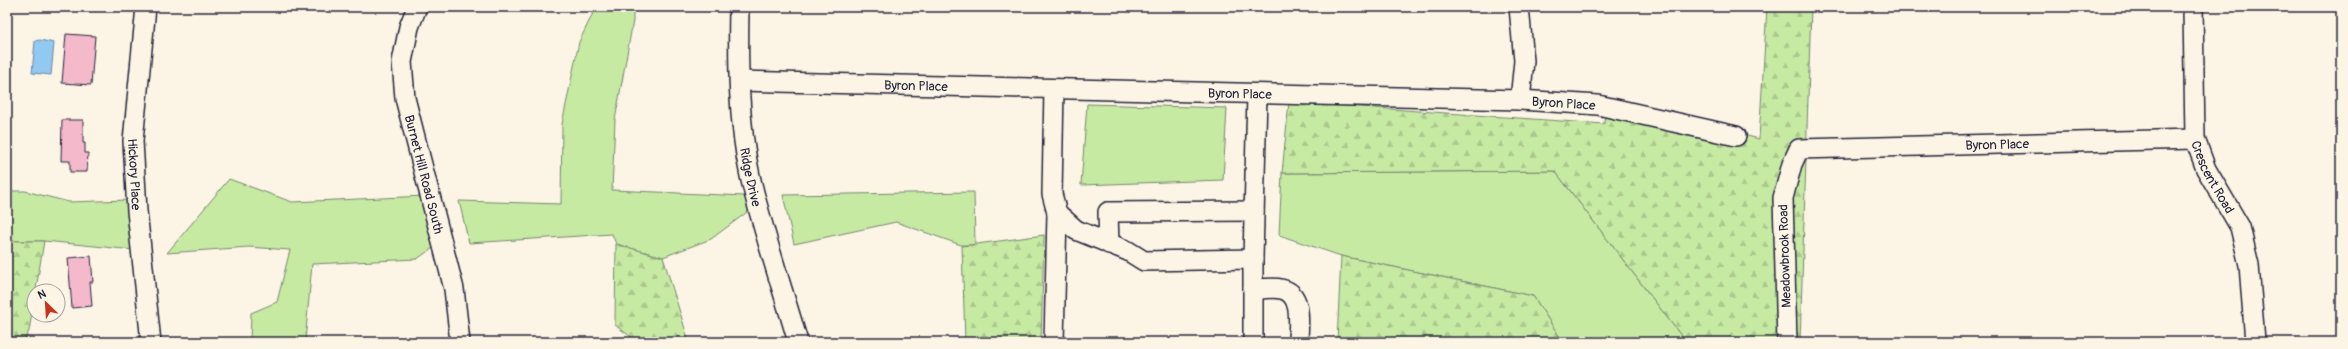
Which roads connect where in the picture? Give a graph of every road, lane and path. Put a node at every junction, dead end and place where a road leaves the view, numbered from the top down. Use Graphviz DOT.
graph roads {
  1 [pos="146,7"];
  2 [pos="417,7"];
  3 [pos="739,7"];
  4 [pos="1519,7"];
  5 [pos="2193,7"];
  6 [pos="740,81"];
  7 [pos="1054,89"];
  8 [pos="1257,94"];
  9 [pos="1520,100"];
  10 [pos="1736,136"];
  11 [pos="2195,139"];
  12 [pos="1799,149"];
  13 [pos="1254,211"];
  14 [pos="1057,214"];
  15 [pos="1109,244"];
  16 [pos="1253,259"];
  17 [pos="1253,290"];
  18 [pos="151,342"];
  19 [pos="460,342"];
  20 [pos="798,342"];
  21 [pos="1054,342"];
  22 [pos="1253,342"];
  23 [pos="1298,342"];
  24 [pos="1787,342"];
  25 [pos="2255,342"];
  1 -- 18 [label="street, Hickory Place"];
  2 -- 19 [label="street, Burnet Hill Road South"];
  3 -- 6 [label="street, Ridge Drive"];
  4 -- 9 [label="street"];
  5 -- 11 [label="street, Crescent Road"];
  6 -- 7 [label="street, Byron Place"];
  6 -- 20 [label="street, Ridge Drive"];
  7 -- 8 [label="street, Byron Place"];
  7 -- 14 [label="street"];
  8 -- 9 [label="street, Byron Place"];
  8 -- 13 [label="street"];
  9 -- 10 [label="street, Byron Place"];
  11 -- 12 [label="street, Byron Place"];
  11 -- 25 [label="street, Crescent Road"];
  12 -- 24 [label="street, Meadowbrook Road"];
  13 -- 15 [label="street"];
  13 -- 16 [label="street"];
  14 -- 15 [label="street"];
  14 -- 21 [label="street"];
  15 -- 16 [label="street"];
  16 -- 17 [label="street"];
  17 -- 22 [label="street"];
  17 -- 23 [label="street"];
}
